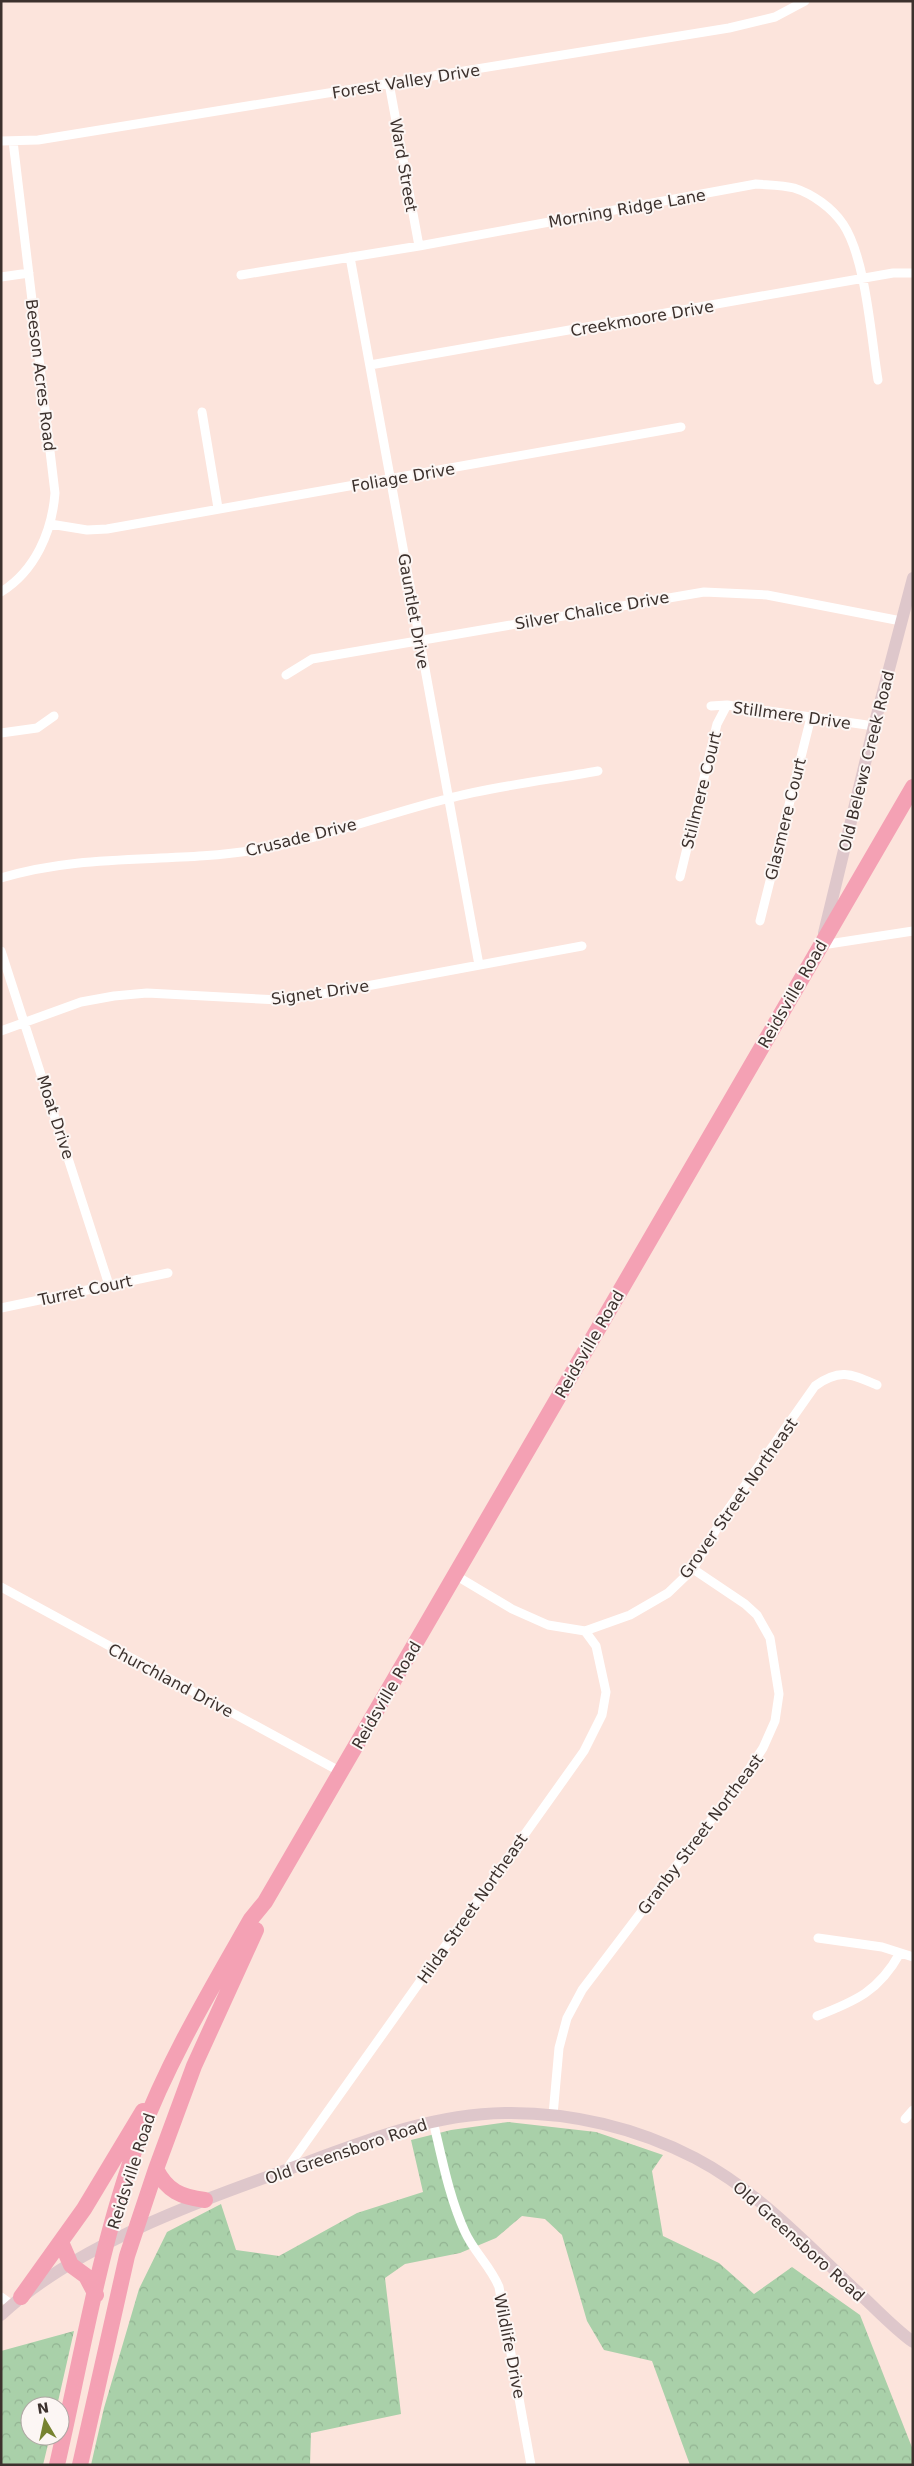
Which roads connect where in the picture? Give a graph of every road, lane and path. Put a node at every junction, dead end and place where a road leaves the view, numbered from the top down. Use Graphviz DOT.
graph roads {
  1 [pos="805,1"];
  2 [pos="389,84"];
  3 [pos="1,141"];
  4 [pos="13,141"];
  5 [pos="419,246"];
  6 [pos="350,257"];
  7 [pos="29,273"];
  8 [pos="913,273"];
  9 [pos="241,275"];
  10 [pos="1,277"];
  11 [pos="862,280"];
  12 [pos="370,365"];
  13 [pos="878,380"];
  14 [pos="202,412"];
  15 [pos="681,427"];
  16 [pos="391,479"];
  17 [pos="218,508"];
  18 [pos="50,524"];
  19 [pos="913,578"];
  20 [pos="1,592"];
  21 [pos="902,621"];
  22 [pos="418,639"];
  23 [pos="286,674"];
  24 [pos="727,705"];
  25 [pos="711,706"];
  26 [pos="54,716"];
  27 [pos="811,717"];
  28 [pos="874,726"];
  29 [pos="1,733"];
  30 [pos="598,771"];
  31 [pos="913,787"];
  32 [pos="448,798"];
  33 [pos="680,877"];
  34 [pos="1,878"];
  35 [pos="760,921"];
  36 [pos="913,931"];
  37 [pos="821,945"];
  38 [pos="582,946"];
  39 [pos="1,951"];
  40 [pos="479,965"];
  41 [pos="26,1023"];
  42 [pos="1,1031"];
  43 [pos="168,1273"];
  44 [pos="109,1285"];
  45 [pos="1,1308"];
  46 [pos="878,1385"];
  47 [pos="692,1569"];
  48 [pos="455,1575"];
  49 [pos="1,1588"];
  50 [pos="585,1632"];
  51 [pos="341,1772"];
  52 [pos="265,1902"];
  53 [pos="818,1938"];
  54 [pos="900,1952"];
  55 [pos="913,1957"];
  56 [pos="817,2016"];
  57 [pos="162,2082"];
  58 [pos="913,2110"];
  59 [pos="553,2115"];
  60 [pos="905,2119"];
  61 [pos="433,2121"];
  62 [pos="156,2169"];
  63 [pos="286,2170"];
  64 [pos="205,2200"];
  65 [pos="136,2230"];
  66 [pos="61,2242"];
  67 [pos="107,2245"];
  68 [pos="71,2265"];
  69 [pos="96,2295"];
  70 [pos="11,2300"];
  71 [pos="1,2315"];
  72 [pos="913,2342"];
  73 [pos="57,2465"];
  74 [pos="80,2465"];
  75 [pos="531,2465"];
  1 -- 2 [label="street, Forest Valley Drive"];
  2 -- 4 [label="street, Forest Valley Drive"];
  2 -- 5 [label="street, Ward Street"];
  3 -- 4 [label="street, Forest Valley Drive"];
  4 -- 7 [label="street, Beeson Acres Road"];
  5 -- 6 [label="street, Morning Ridge Lane"];
  5 -- 11 [label="street, Morning Ridge Lane"];
  6 -- 9 [label="street, Morning Ridge Lane"];
  6 -- 12 [label="street, Gauntlet Drive"];
  7 -- 10 [label="street"];
  7 -- 18 [label="street, Beeson Acres Road"];
  8 -- 11 [label="street, Creekmoore Drive"];
  11 -- 12 [label="street, Creekmoore Drive"];
  11 -- 13 [label="street, Morning Ridge Lane"];
  12 -- 16 [label="street, Gauntlet Drive"];
  14 -- 17 [label="street"];
  15 -- 16 [label="street, Foliage Drive"];
  16 -- 17 [label="street, Foliage Drive"];
  16 -- 22 [label="street, Gauntlet Drive"];
  17 -- 18 [label="street, Foliage Drive"];
  18 -- 20 [label="street, Beeson Acres Road"];
  19 -- 21 [label="main road, Old Belews Creek Road"];
  21 -- 22 [label="street, Silver Chalice Drive"];
  21 -- 28 [label="main road, Old Belews Creek Road"];
  22 -- 23 [label="street, Silver Chalice Drive"];
  22 -- 32 [label="street, Gauntlet Drive"];
  24 -- 25 [label="street, Stillmere Drive"];
  24 -- 27 [label="street, Stillmere Drive"];
  24 -- 33 [label="street, Stillmere Court"];
  26 -- 29 [label="street"];
  27 -- 28 [label="street, Stillmere Drive"];
  27 -- 35 [label="street, Glasmere Court"];
  28 -- 37 [label="main road, Old Belews Creek Road"];
  30 -- 32 [label="street, Crusade Drive"];
  31 -- 37 [label="highway, Reidsville Road"];
  32 -- 34 [label="street, Crusade Drive"];
  32 -- 40 [label="street, Gauntlet Drive"];
  36 -- 37 [label="street"];
  37 -- 48 [label="highway, Reidsville Road"];
  38 -- 40 [label="street, Signet Drive"];
  39 -- 41 [label="street, Moat Drive"];
  40 -- 41 [label="street, Signet Drive"];
  41 -- 42 [label="street, Signet Drive"];
  41 -- 44 [label="street, Moat Drive"];
  43 -- 44 [label="street, Turret Court"];
  44 -- 45 [label="street, Turret Court"];
  46 -- 47 [label="street, Grover Street Northeast"];
  47 -- 50 [label="street, Grover Street Northeast"];
  47 -- 59 [label="street, Granby Street Northeast"];
  48 -- 50 [label="street"];
  48 -- 51 [label="highway, Reidsville Road"];
  49 -- 51 [label="street, Churchland Drive"];
  50 -- 63 [label="street, Hilda Street Northeast"];
  51 -- 52 [label="highway, Reidsville Road"];
  52 -- 57 [label="highway, Reidsville Road"];
  52 -- 62 [label="highway, Reidsville Road"];
  53 -- 54 [label="street"];
  54 -- 55 [label="street"];
  54 -- 56 [label="street"];
  57 -- 66 [label="highway"];
  57 -- 67 [label="highway, Reidsville Road"];
  58 -- 60 [label="street"];
  59 -- 61 [label="main road, Old Greensboro Road"];
  59 -- 72 [label="main road, Old Greensboro Road"];
  61 -- 63 [label="main road, Old Greensboro Road"];
  61 -- 75 [label="street, Wildlife Drive"];
  62 -- 64 [label="highway"];
  62 -- 65 [label="highway, Reidsville Road"];
  63 -- 64 [label="main road, Old Greensboro Road"];
  64 -- 65 [label="main road, Old Greensboro Road"];
  65 -- 67 [label="main road, Old Greensboro Road"];
  65 -- 74 [label="highway, Reidsville Road"];
  66 -- 68 [label="highway"];
  66 -- 70 [label="highway"];
  67 -- 68 [label="main road, Old Greensboro Road"];
  67 -- 69 [label="highway, Reidsville Road"];
  68 -- 69 [label="highway"];
  68 -- 70 [label="main road, Old Greensboro Road"];
  69 -- 73 [label="highway, Reidsville Road"];
  70 -- 71 [label="main road, Old Greensboro Road"];
}
